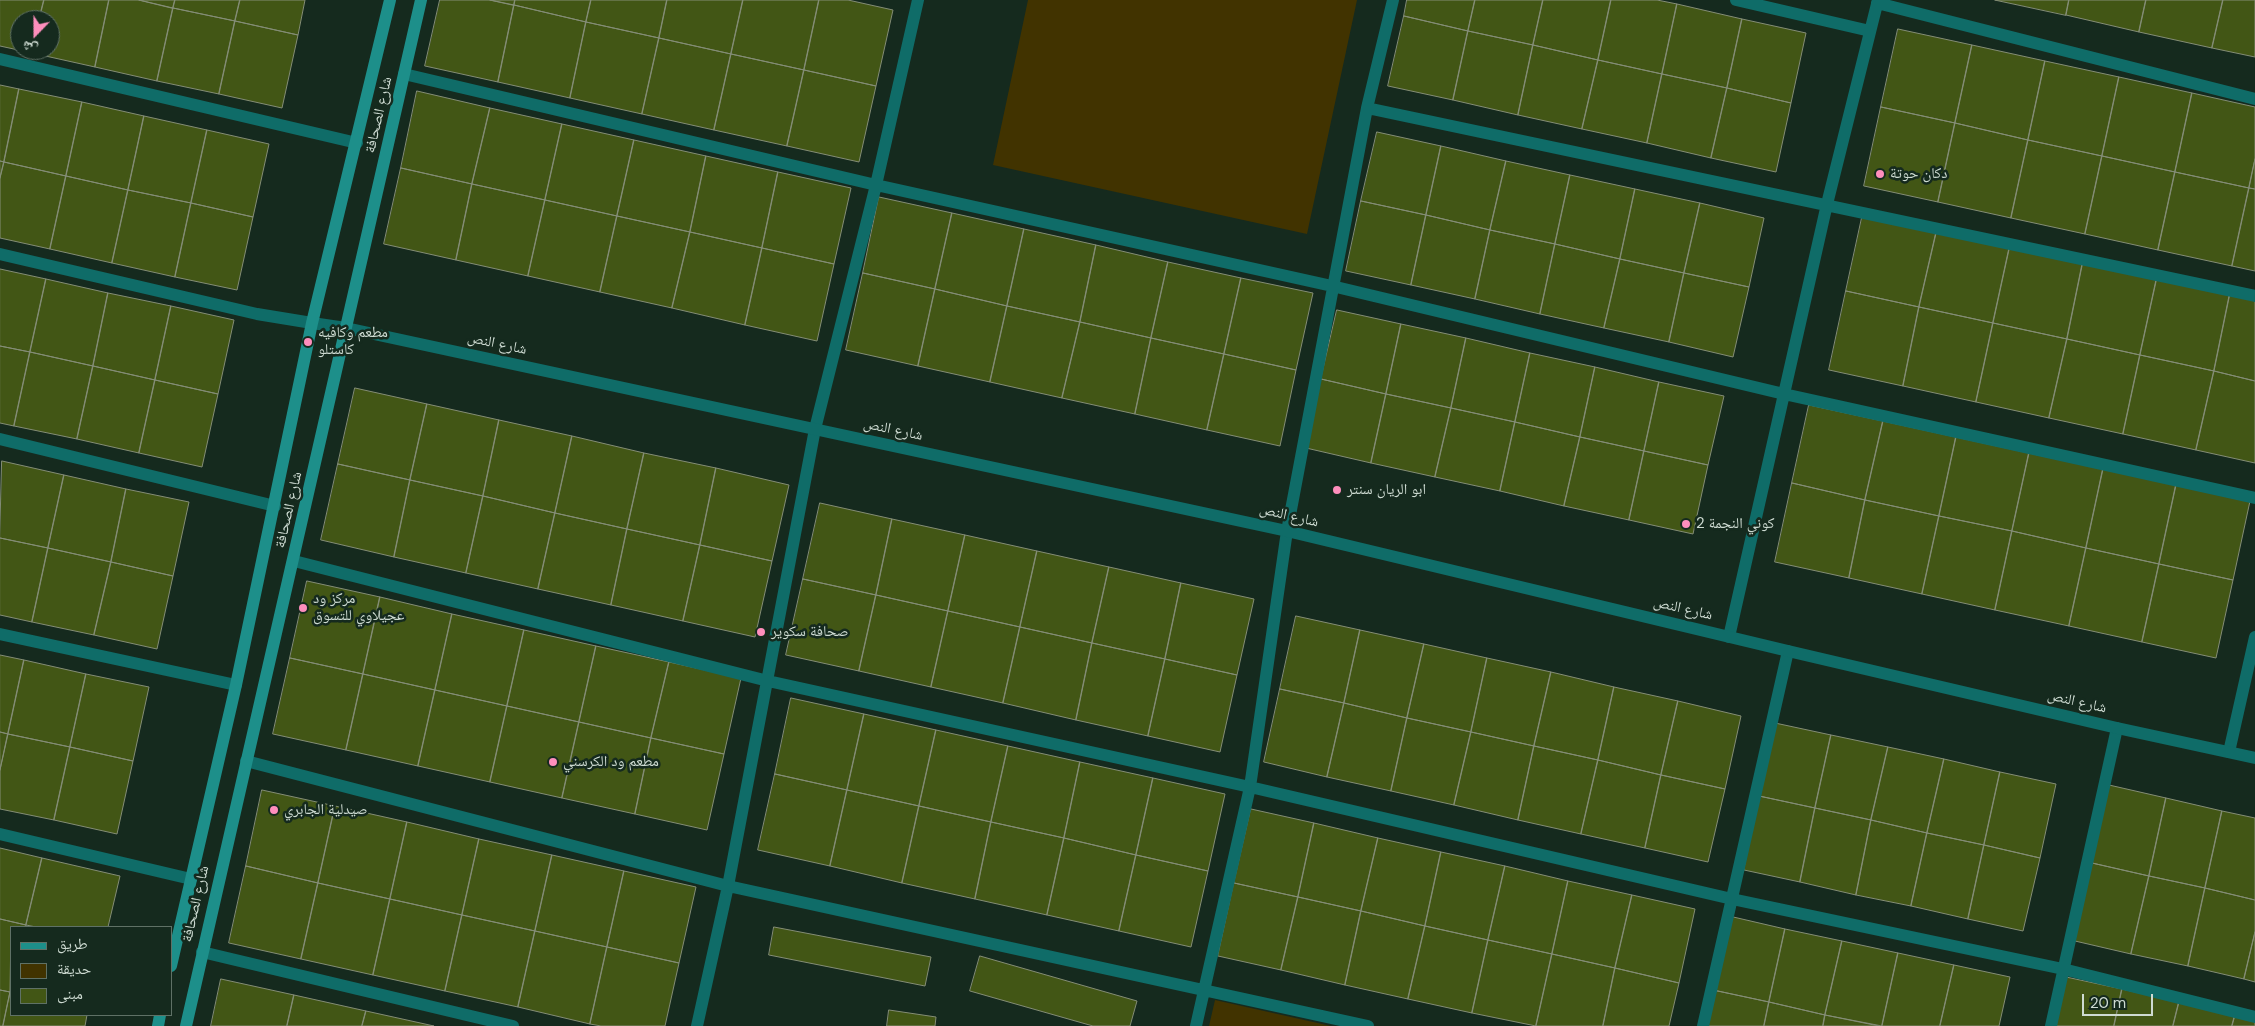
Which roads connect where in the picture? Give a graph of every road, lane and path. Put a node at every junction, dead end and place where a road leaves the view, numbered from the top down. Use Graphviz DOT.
graph roads {
  1 [pos="390,0"];
  2 [pos="421,0"];
  3 [pos="918,0"];
  4 [pos="1392,0"];
  5 [pos="1736,0"];
  6 [pos="1878,2"];
  7 [pos="1870,31"];
  8 [pos="0,59"];
  9 [pos="404,74"];
  10 [pos="2255,99"];
  11 [pos="1367,108"];
  12 [pos="357,142"];
  13 [pos="876,184"];
  14 [pos="1827,204"];
  15 [pos="0,254"];
  16 [pos="1332,286"];
  17 [pos="2255,296"];
  18 [pos="312,323"];
  19 [pos="346,328"];
  20 [pos="1784,394"];
  21 [pos="814,429"];
  22 [pos="0,439"];
  23 [pos="2255,498"];
  24 [pos="275,506"];
  25 [pos="1287,531"];
  26 [pos="294,561"];
  27 [pos="0,634"];
  28 [pos="2255,636"];
  29 [pos="1729,637"];
  30 [pos="1788,651"];
  31 [pos="768,681"];
  32 [pos="236,685"];
  33 [pos="2117,728"];
  34 [pos="2229,752"];
  35 [pos="2255,758"];
  36 [pos="246,761"];
  37 [pos="1250,787"];
  38 [pos="0,834"];
  39 [pos="191,879"];
  40 [pos="728,886"];
  41 [pos="1732,898"];
  42 [pos="202,952"];
  43 [pos="172,962"];
  44 [pos="2063,969"];
  45 [pos="1203,990"];
  46 [pos="2255,1017"];
  47 [pos="186,1026"];
  48 [pos="513,1026"];
  49 [pos="697,1026"];
  50 [pos="1196,1026"];
  51 [pos="1368,1026"];
  52 [pos="1703,1026"];
  53 [pos="2051,1026"];
  1 -- 12 [label="main road, شارع الصحافة"];
  2 -- 9 [label="main road, شارع الصحافة"];
  3 -- 13 [label="street"];
  4 -- 11 [label="street"];
  5 -- 7 [label="street"];
  6 -- 7 [label="street"];
  6 -- 10 [label="street"];
  7 -- 14 [label="street"];
  8 -- 12 [label="street"];
  9 -- 13 [label="street"];
  9 -- 19 [label="main road, شارع الصحافة"];
  11 -- 14 [label="street"];
  11 -- 16 [label="street"];
  12 -- 18 [label="main road, شارع الصحافة"];
  13 -- 16 [label="street"];
  13 -- 21 [label="street"];
  14 -- 17 [label="street"];
  14 -- 20 [label="street"];
  15 -- 18 [label="street, شارع النص"];
  16 -- 20 [label="street"];
  16 -- 25 [label="street"];
  18 -- 19 [label="street, شارع النص"];
  18 -- 24 [label="main road, شارع الصحافة"];
  19 -- 21 [label="street, شارع النص"];
  19 -- 26 [label="main road, شارع الصحافة"];
  20 -- 23 [label="street"];
  20 -- 29 [label="street"];
  21 -- 25 [label="street, شارع النص"];
  21 -- 31 [label="street"];
  22 -- 24 [label="street"];
  24 -- 32 [label="main road, شارع الصحافة"];
  25 -- 29 [label="street, شارع النص"];
  25 -- 37 [label="street"];
  26 -- 31 [label="street"];
  26 -- 36 [label="main road, شارع الصحافة"];
  27 -- 32 [label="street"];
  28 -- 34 [label="street"];
  29 -- 30 [label="street, شارع النص"];
  30 -- 33 [label="street, شارع النص"];
  30 -- 41 [label="street"];
  31 -- 37 [label="street"];
  31 -- 40 [label="street"];
  32 -- 39 [label="main road, شارع الصحافة"];
  33 -- 34 [label="street, شارع النص"];
  33 -- 44 [label="street"];
  34 -- 35 [label="street, شارع النص"];
  36 -- 40 [label="street"];
  36 -- 42 [label="main road, شارع الصحافة"];
  37 -- 41 [label="street"];
  37 -- 45 [label="street"];
  38 -- 39 [label="street"];
  39 -- 43 [label="main road, شارع الصحافة"];
  40 -- 45 [label="street"];
  40 -- 49 [label="street"];
  41 -- 44 [label="street"];
  41 -- 52 [label="street"];
  42 -- 47 [label="main road, شارع الصحافة"];
  42 -- 48 [label="street"];
  44 -- 46 [label="street"];
  44 -- 53 [label="street"];
  45 -- 50 [label="street"];
  45 -- 51 [label="street"];
}
